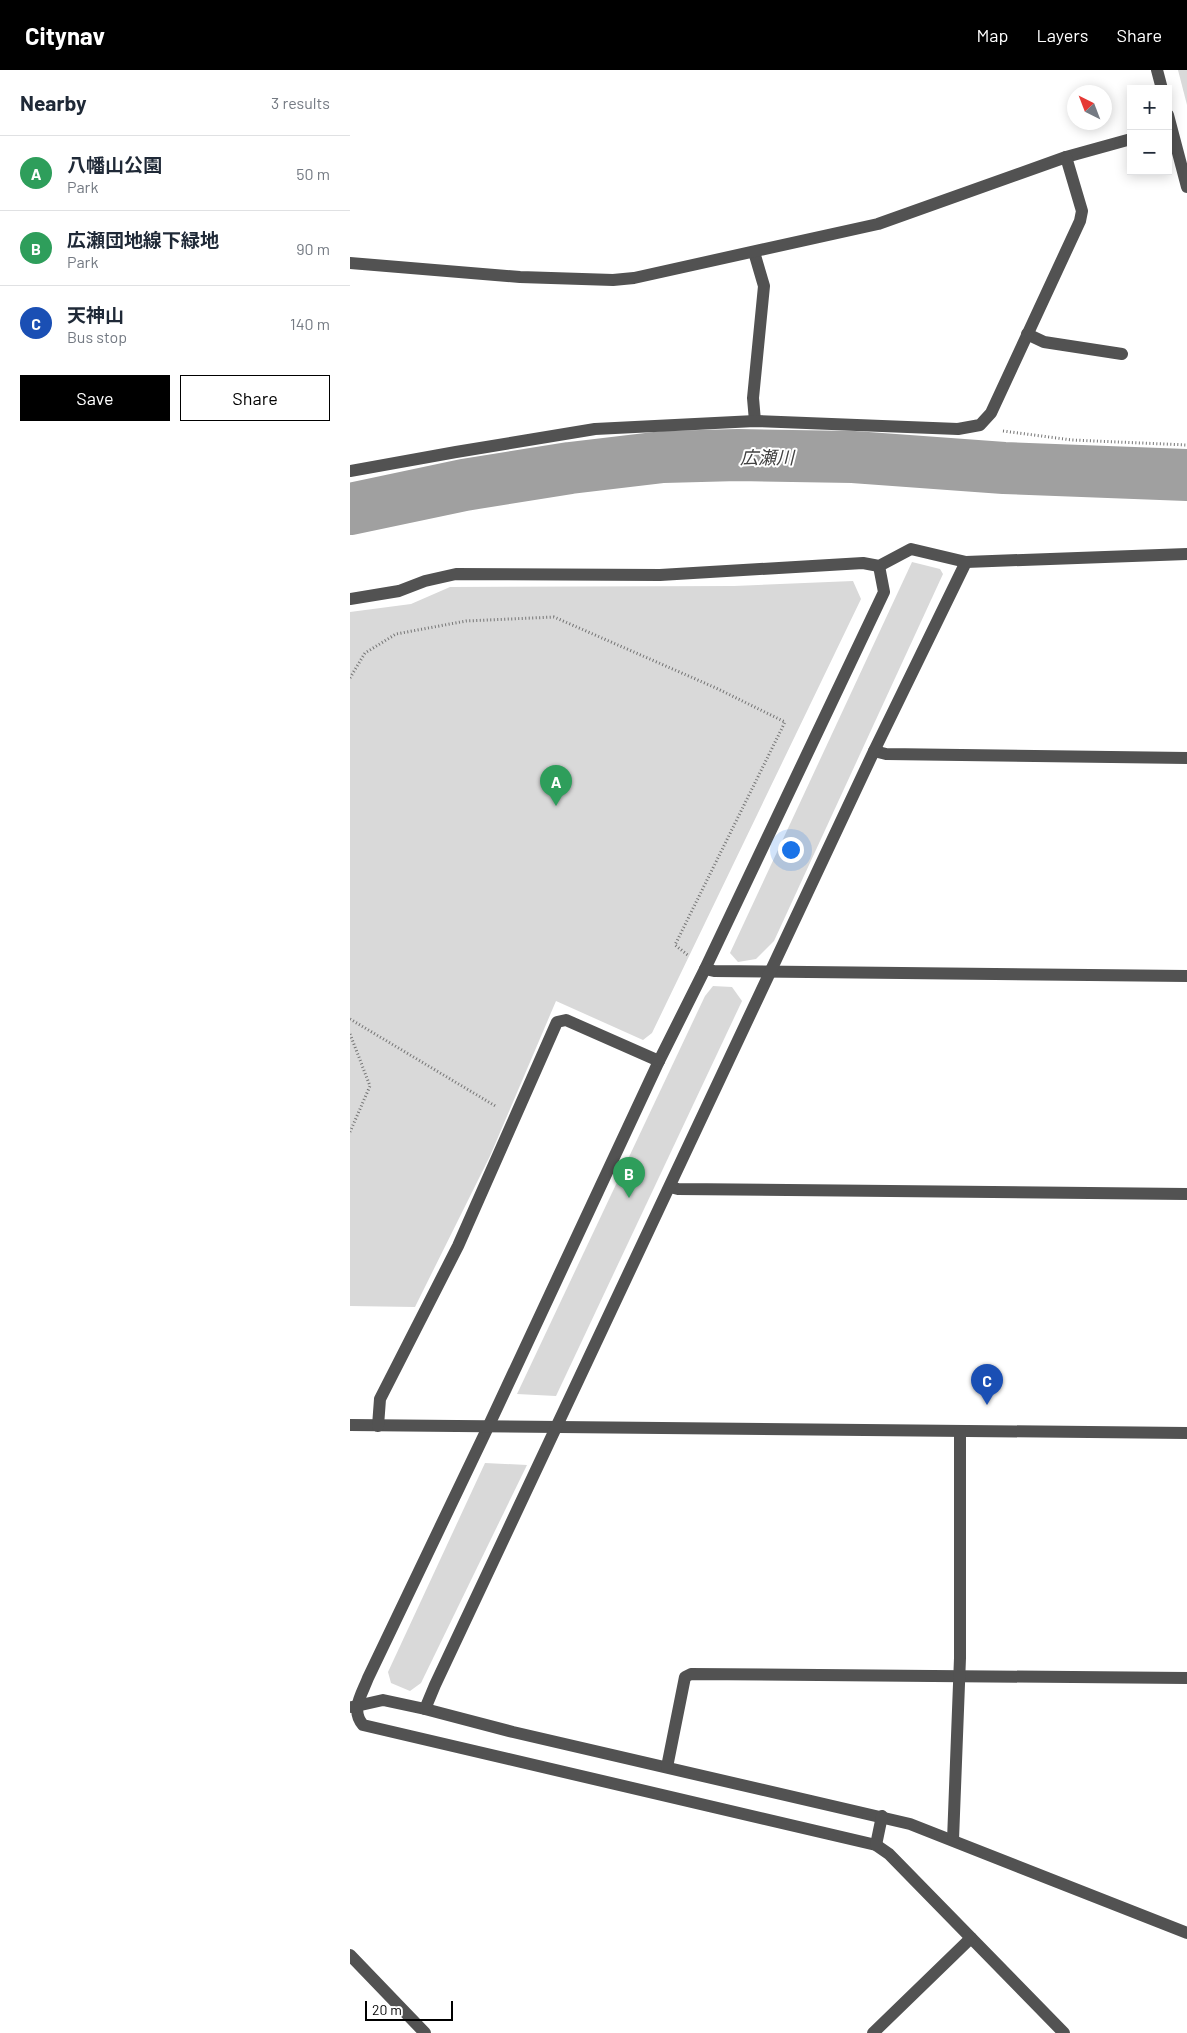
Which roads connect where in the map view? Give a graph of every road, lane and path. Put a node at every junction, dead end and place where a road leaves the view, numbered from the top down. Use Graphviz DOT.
graph roads {
  1 [pos="1157,70"];
  2 [pos="1161,85"];
  3 [pos="1171,130"];
  4 [pos="1127,140"];
  5 [pos="1066,157"];
  6 [pos="1187,187"];
  7 [pos="754,252"];
  8 [pos="350,263"];
  9 [pos="1027,334"];
  10 [pos="1122,354"];
  11 [pos="755,421"];
  12 [pos="980,425"];
  13 [pos="1187,445"];
  14 [pos="350,471"];
  15 [pos="1187,554"];
  16 [pos="966,562"];
  17 [pos="879,566"];
  18 [pos="350,599"];
  19 [pos="350,678"];
  20 [pos="874,751"];
  21 [pos="1187,758"];
  22 [pos="705,969"];
  23 [pos="772,970"];
  24 [pos="1187,976"];
  25 [pos="350,1019"];
  26 [pos="350,1034"];
  27 [pos="659,1060"];
  28 [pos="515,1117"];
  29 [pos="350,1132"];
  30 [pos="670,1187"];
  31 [pos="1187,1194"];
  32 [pos="350,1425"];
  33 [pos="489,1425"];
  34 [pos="378,1426"];
  35 [pos="557,1426"];
  36 [pos="960,1431"];
  37 [pos="1187,1433"];
  38 [pos="959,1675"];
  39 [pos="1187,1678"];
  40 [pos="353,1707"];
  41 [pos="426,1709"];
  42 [pos="667,1767"];
  43 [pos="882,1816"];
  44 [pos="953,1840"];
  45 [pos="876,1845"];
  46 [pos="1187,1933"];
  47 [pos="971,1938"];
  48 [pos="350,1955"];
  49 [pos="425,2033"];
  50 [pos="873,2033"];
  51 [pos="1064,2033"];
  1 -- 2 [label="street"];
  3 -- 6 [label="street"];
  4 -- 5 [label="street"];
  5 -- 7 [label="street"];
  5 -- 9 [label="street"];
  7 -- 8 [label="street"];
  7 -- 11 [label="street"];
  9 -- 10 [label="street"];
  9 -- 12 [label="street"];
  11 -- 12 [label="street"];
  11 -- 14 [label="street"];
  12 -- 13 [label="path"];
  15 -- 16 [label="street"];
  16 -- 17 [label="street"];
  16 -- 20 [label="street"];
  17 -- 18 [label="street"];
  17 -- 22 [label="street"];
  19 -- 22 [label="path"];
  20 -- 21 [label="street"];
  20 -- 23 [label="street"];
  22 -- 23 [label="street"];
  22 -- 27 [label="street"];
  23 -- 24 [label="street"];
  23 -- 30 [label="street"];
  25 -- 28 [label="path"];
  26 -- 29 [label="path"];
  27 -- 28 [label="street"];
  27 -- 33 [label="street"];
  28 -- 34 [label="street"];
  30 -- 31 [label="street"];
  30 -- 35 [label="street"];
  32 -- 34 [label="street"];
  33 -- 34 [label="street"];
  33 -- 35 [label="street"];
  33 -- 40 [label="street"];
  35 -- 36 [label="street"];
  35 -- 41 [label="street"];
  36 -- 37 [label="street"];
  36 -- 38 [label="street"];
  38 -- 39 [label="street"];
  38 -- 42 [label="street"];
  38 -- 44 [label="street"];
  40 -- 41 [label="street"];
  40 -- 45 [label="street"];
  41 -- 42 [label="street"];
  42 -- 43 [label="street"];
  43 -- 44 [label="street"];
  43 -- 45 [label="street"];
  44 -- 46 [label="street"];
  45 -- 47 [label="street"];
  47 -- 50 [label="street"];
  47 -- 51 [label="street"];
  48 -- 49 [label="street"];
}
